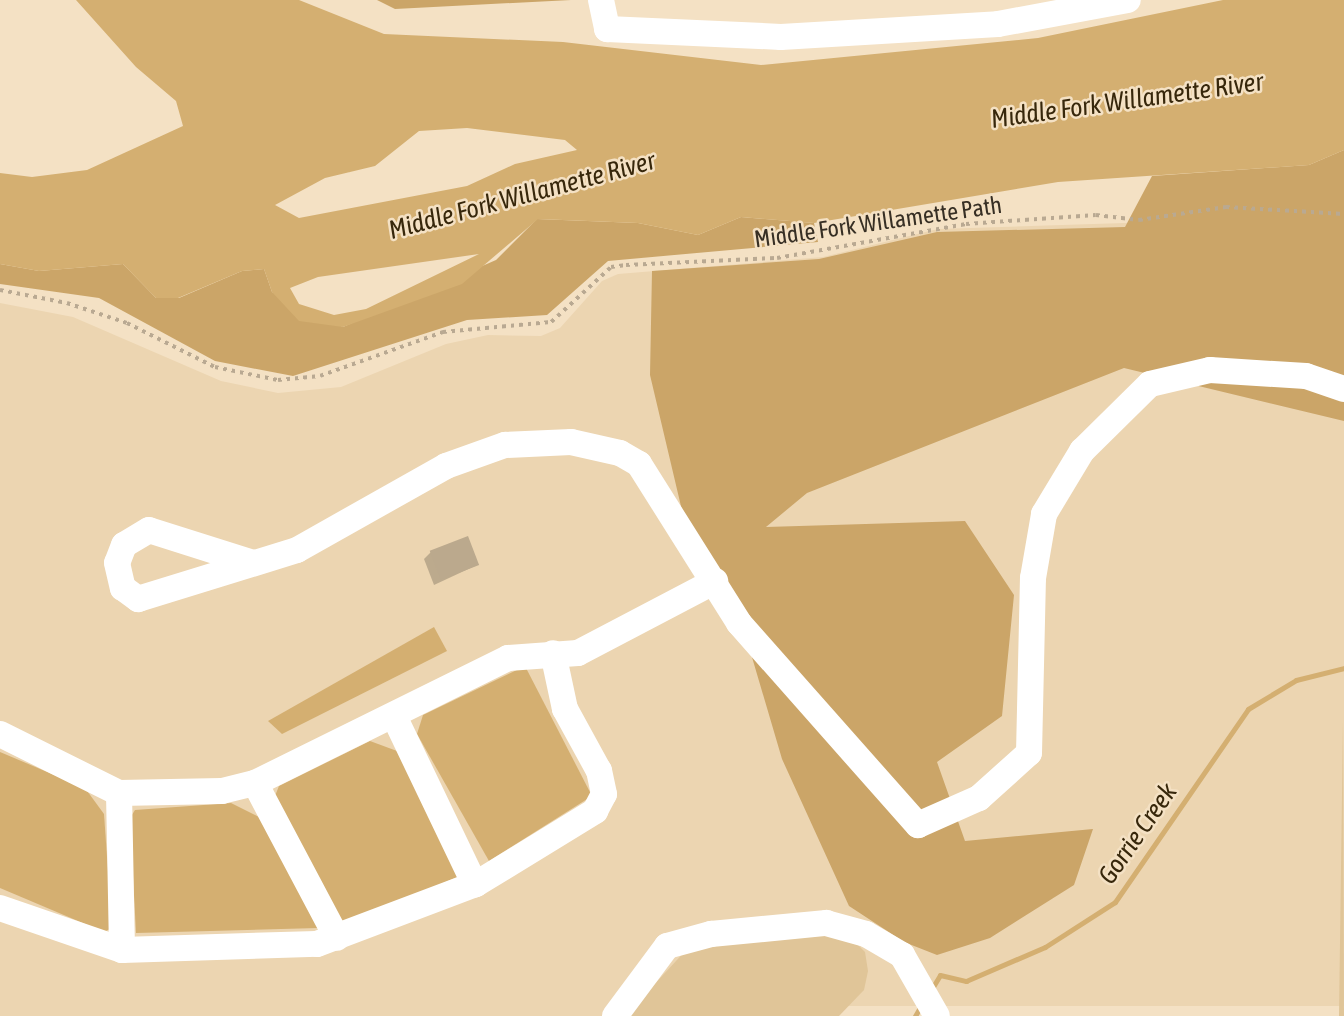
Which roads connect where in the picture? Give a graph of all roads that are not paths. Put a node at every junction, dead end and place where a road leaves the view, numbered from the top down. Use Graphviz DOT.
graph roads {
  1 [pos="601,0"];
  2 [pos="1128,0"];
  3 [pos="1344,389"];
  4 [pos="253,563"];
  5 [pos="715,581"];
  6 [pos="553,653"];
  7 [pos="394,716"];
  8 [pos="0,734"];
  9 [pos="255,783"];
  10 [pos="119,793"];
  11 [pos="475,884"];
  12 [pos="0,908"];
  13 [pos="337,939"];
  14 [pos="122,950"];
  15 [pos="615,1016"];
  16 [pos="937,1016"];
  1 -- 2 [label="lane"];
  3 -- 5 [label="lane"];
  4 -- 5 [label="lane"];
  5 -- 6 [label="lane"];
  6 -- 7 [label="lane"];
  6 -- 11 [label="lane"];
  7 -- 9 [label="lane"];
  7 -- 11 [label="lane"];
  8 -- 10 [label="lane"];
  9 -- 10 [label="lane"];
  9 -- 13 [label="lane"];
  10 -- 14 [label="lane"];
  11 -- 13 [label="lane"];
  12 -- 14 [label="lane"];
  13 -- 14 [label="lane"];
  15 -- 16 [label="lane"];
}
